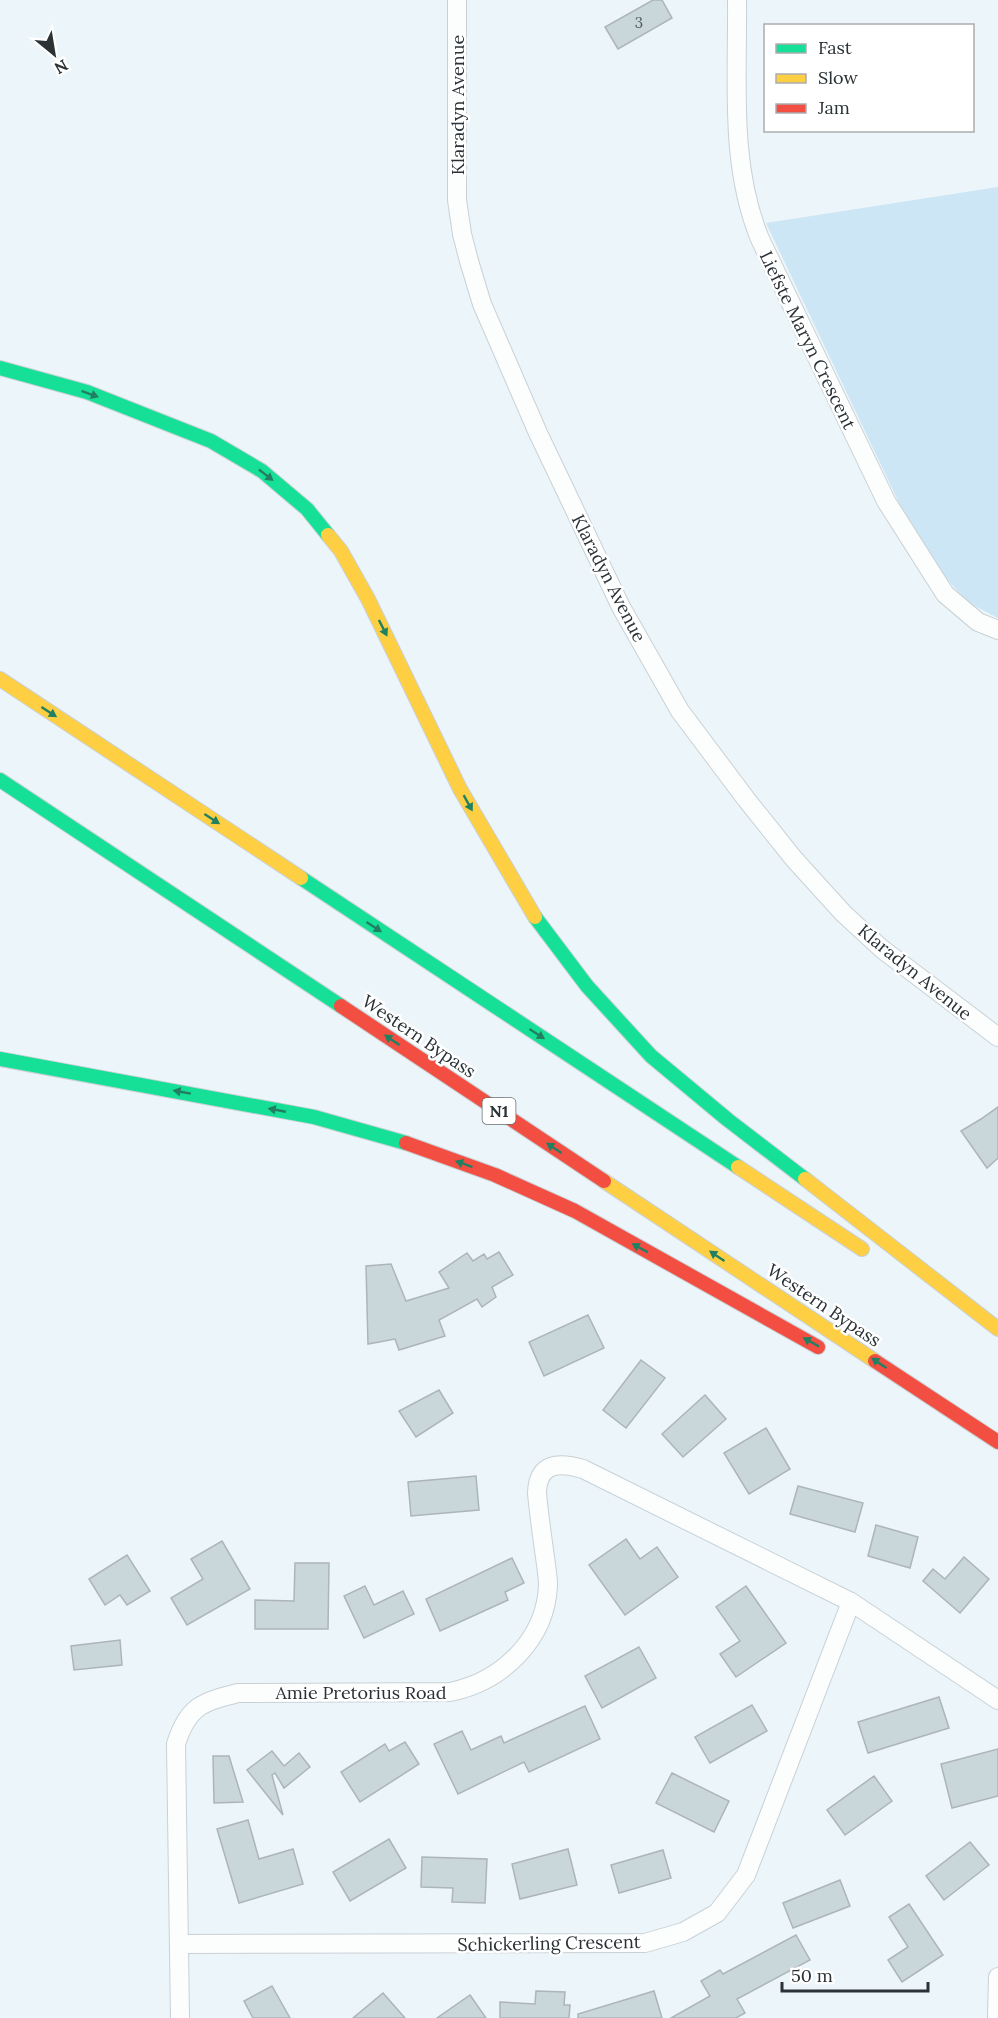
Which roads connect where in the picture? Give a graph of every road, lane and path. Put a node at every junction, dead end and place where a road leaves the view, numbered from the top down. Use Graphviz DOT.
graph roads {
  1 [pos="457,0"];
  2 [pos="737,0"];
  3 [pos="0,368"];
  4 [pos="998,630"];
  5 [pos="0,680"];
  6 [pos="0,780"];
  7 [pos="998,1037"];
  8 [pos="0,1059"];
  9 [pos="878,1259"];
  10 [pos="928,1292"];
  11 [pos="998,1329"];
  12 [pos="998,1338"];
  13 [pos="830,1353"];
  14 [pos="861,1369"];
  15 [pos="957,1415"];
  16 [pos="998,1442"];
  17 [pos="851,1602"];
  18 [pos="998,1700"];
  19 [pos="179,1944"];
  20 [pos="998,1977"];
  21 [pos="180,2018"];
  22 [pos="997,2018"];
  1 -- 7 [label="street, Klaradyn Avenue"];
  2 -- 4 [label="street, Liefste Maryn Crescent"];
  3 -- 11 [label="highway, one-way"];
  5 -- 9 [label="highway, one-way"];
  15 -- 6 [label="highway, Western Bypass / N1, one-way"];
  13 -- 8 [label="highway, one-way"];
  10 -- 12 [label="highway"];
  14 -- 15 [label="highway"];
  15 -- 16 [label="highway, Western Bypass / N1"];
  17 -- 18 [label="street, Amie Pretorius Road"];
  17 -- 19 [label="street, Schickerling Crescent"];
  17 -- 19 [label="street, Amie Pretorius Road"];
  19 -- 21 [label="street, Amie Pretorius Road"];
  20 -- 22 [label="street"];
}
